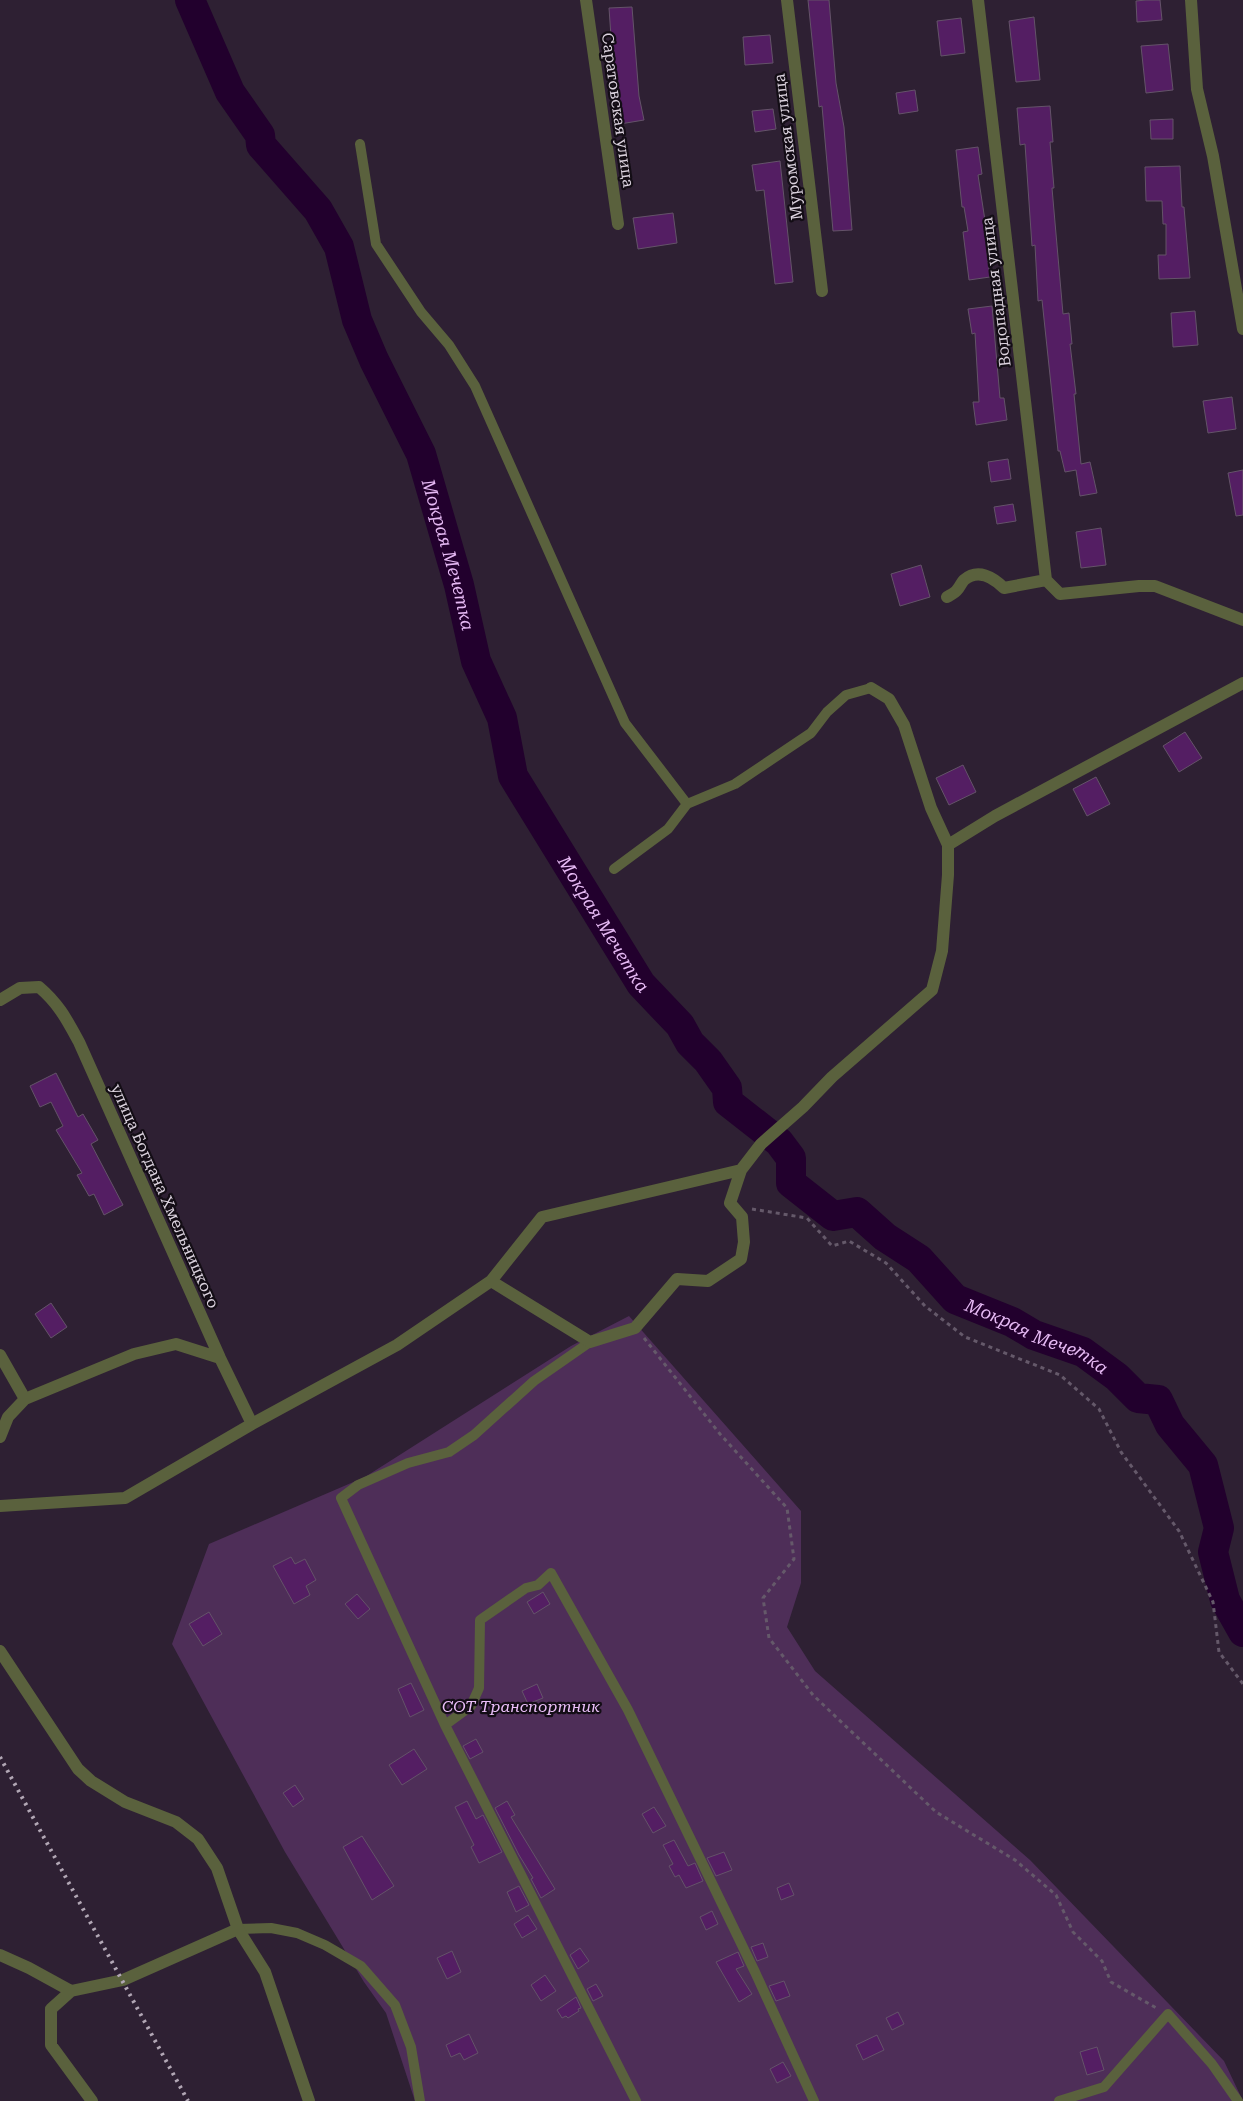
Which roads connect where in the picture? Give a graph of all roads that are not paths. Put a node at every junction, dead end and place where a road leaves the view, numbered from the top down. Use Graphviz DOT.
graph roads {
  1 [pos="586,0"];
  2 [pos="787,0"];
  3 [pos="978,0"];
  4 [pos="1190,0"];
  5 [pos="360,144"];
  6 [pos="618,224"];
  7 [pos="822,291"];
  8 [pos="1243,329"];
  9 [pos="1046,580"];
  10 [pos="947,597"];
  11 [pos="1243,620"];
  12 [pos="1243,682"];
  13 [pos="871,688"];
  14 [pos="687,804"];
  15 [pos="948,845"];
  16 [pos="614,869"];
  17 [pos="0,1000"];
  18 [pos="741,1170"];
  19 [pos="491,1281"];
  20 [pos="590,1342"];
  21 [pos="0,1355"];
  22 [pos="220,1358"];
  23 [pos="25,1399"];
  24 [pos="252,1424"];
  25 [pos="0,1436"];
  26 [pos="0,1506"];
  27 [pos="0,1651"];
  28 [pos="445,1724"];
  29 [pos="238,1929"];
  30 [pos="0,1955"];
  31 [pos="71,1991"];
  32 [pos="92,2101"];
  33 [pos="309,2101"];
  34 [pos="420,2101"];
  35 [pos="636,2101"];
  36 [pos="814,2101"];
  37 [pos="1059,2101"];
  38 [pos="1238,2101"];
  1 -- 6 [label="street, Саратовская улица"];
  2 -- 7 [label="street, Муромская улица"];
  3 -- 9 [label="street, Водопадная улица"];
  4 -- 8 [label="street"];
  5 -- 14 [label="lane"];
  9 -- 10 [label="street"];
  9 -- 11 [label="street"];
  12 -- 15 [label="street"];
  13 -- 14 [label="lane"];
  13 -- 15 [label="street"];
  14 -- 16 [label="lane"];
  15 -- 18 [label="street"];
  17 -- 22 [label="street, улица Богдана Хмельницкого"];
  18 -- 19 [label="street"];
  18 -- 20 [label="street"];
  19 -- 20 [label="street"];
  19 -- 24 [label="street"];
  20 -- 28 [label="lane"];
  21 -- 23 [label="street"];
  22 -- 23 [label="street"];
  22 -- 24 [label="street, улица Богдана Хмельницкого"];
  23 -- 25 [label="street"];
  24 -- 26 [label="street"];
  27 -- 29 [label="street"];
  28 -- 35 [label="lane"];
  28 -- 36 [label="lane"];
  29 -- 31 [label="street"];
  29 -- 33 [label="street"];
  29 -- 34 [label="lane"];
  30 -- 31 [label="street"];
  31 -- 32 [label="street"];
  37 -- 38 [label="lane"];
}
